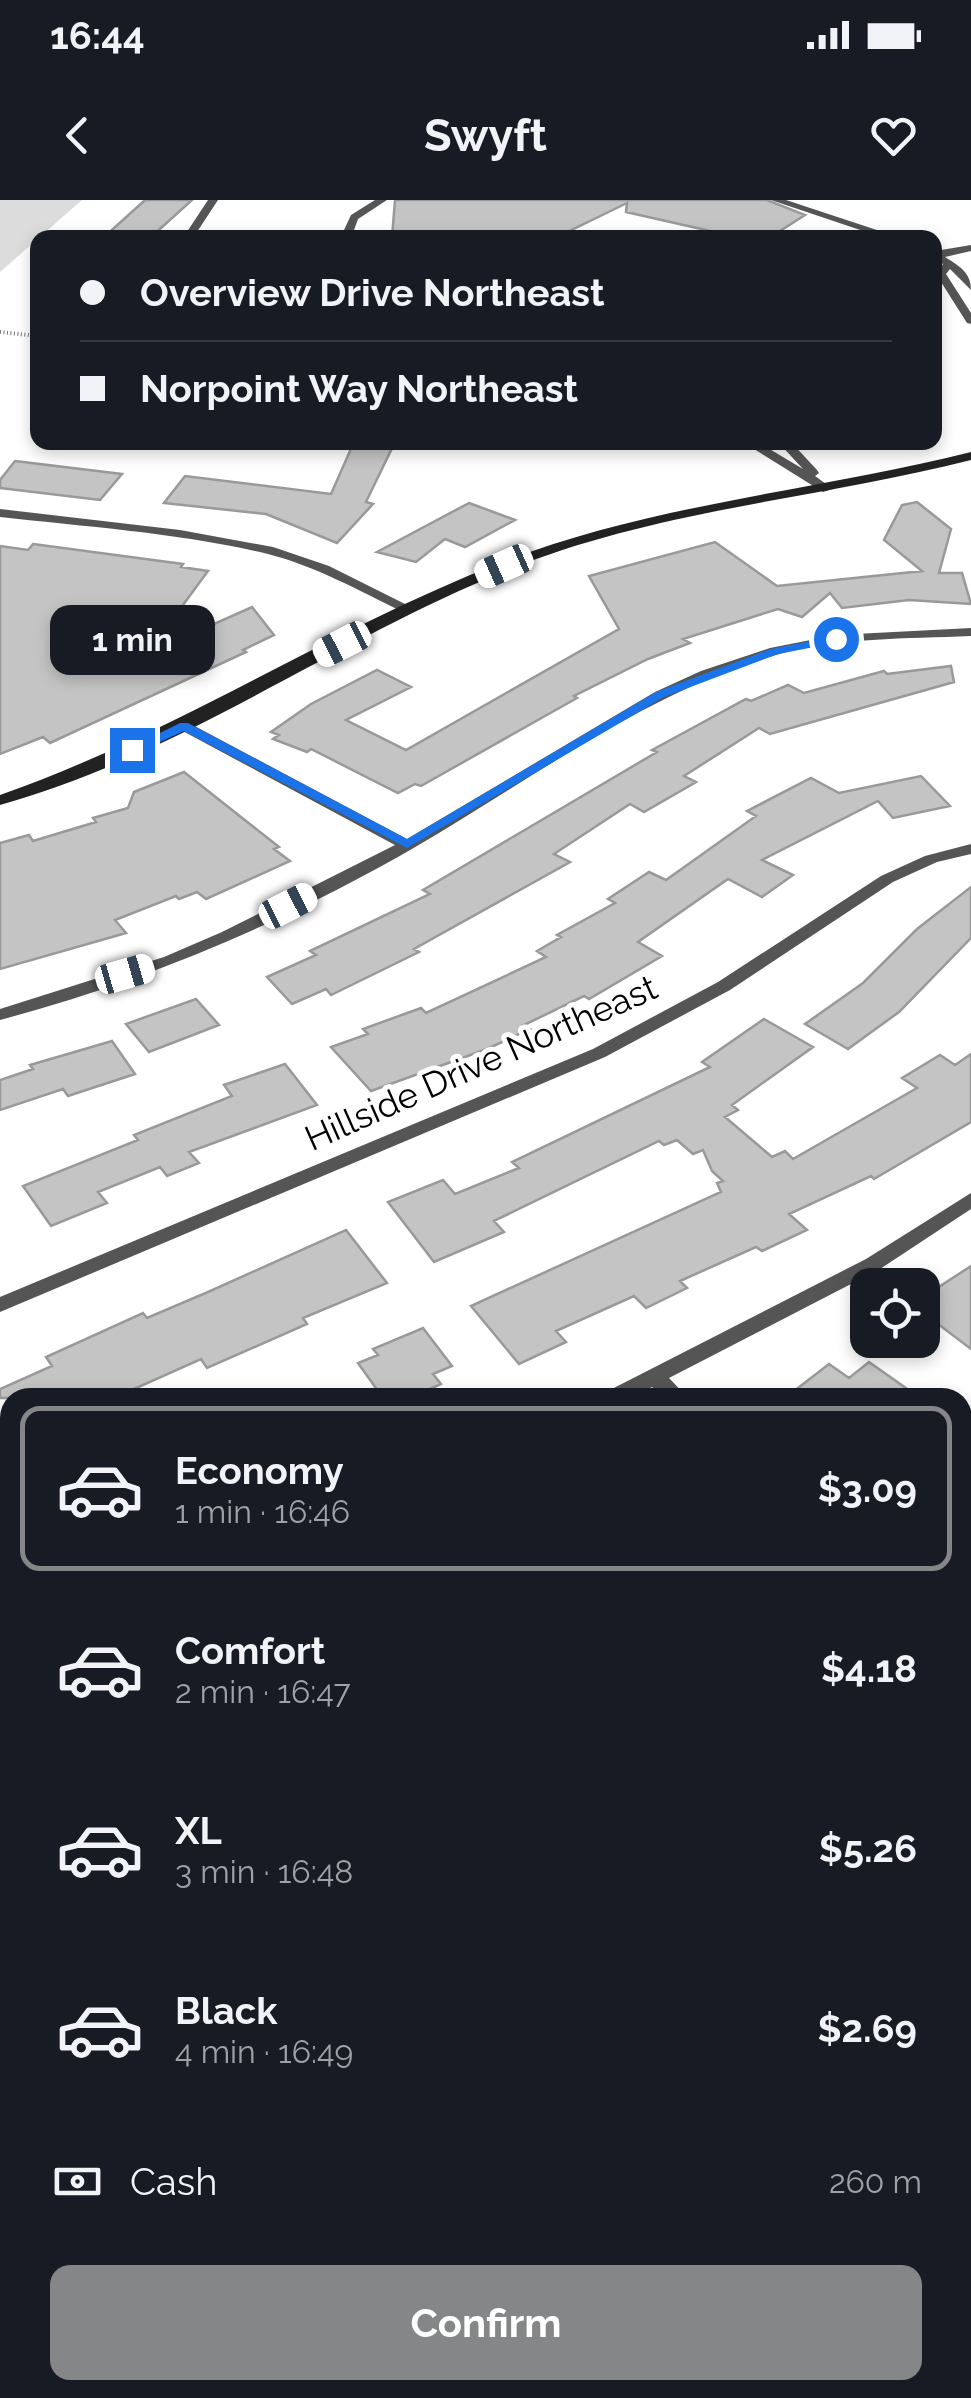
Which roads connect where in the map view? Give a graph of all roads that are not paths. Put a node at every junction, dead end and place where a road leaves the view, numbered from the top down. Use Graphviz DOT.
graph roads {
  1 [pos="213,200"];
  2 [pos="382,200"];
  3 [pos="776,200"];
  4 [pos="193,230"];
  5 [pos="349,230"];
  6 [pos="871,230"];
  7 [pos="971,248"];
  8 [pos="942,257"];
  9 [pos="942,259"];
  10 [pos="942,277"];
  11 [pos="971,286"];
  12 [pos="971,320"];
  13 [pos="762,450"];
  14 [pos="791,450"];
  15 [pos="971,456"];
  16 [pos="827,489"];
  17 [pos="0,512"];
  18 [pos="408,610"];
  19 [pos="971,632"];
  20 [pos="184,726"];
  21 [pos="0,800"];
  22 [pos="407,844"];
  23 [pos="971,848"];
  24 [pos="0,1015"];
  25 [pos="971,1200"];
  26 [pos="0,1305"];
  27 [pos="654,1377"];
  28 [pos="633,1388"];
  29 [pos="667,1388"];
  1 -- 4 [label="street"];
  2 -- 5 [label="street"];
  3 -- 6 [label="street"];
  7 -- 8 [label="street"];
  9 -- 11 [label="street"];
  10 -- 12 [label="street"];
  13 -- 16 [label="street"];
  14 -- 16 [label="street"];
  15 -- 16 [label="street"];
  16 -- 18 [label="street"];
  17 -- 18 [label="street"];
  18 -- 20 [label="street"];
  19 -- 22 [label="street"];
  20 -- 21 [label="street"];
  20 -- 22 [label="street"];
  22 -- 24 [label="street"];
  23 -- 26 [label="street, Hillside Drive Northeast"];
  25 -- 27 [label="street"];
  27 -- 28 [label="street"];
  27 -- 29 [label="street"];
}
